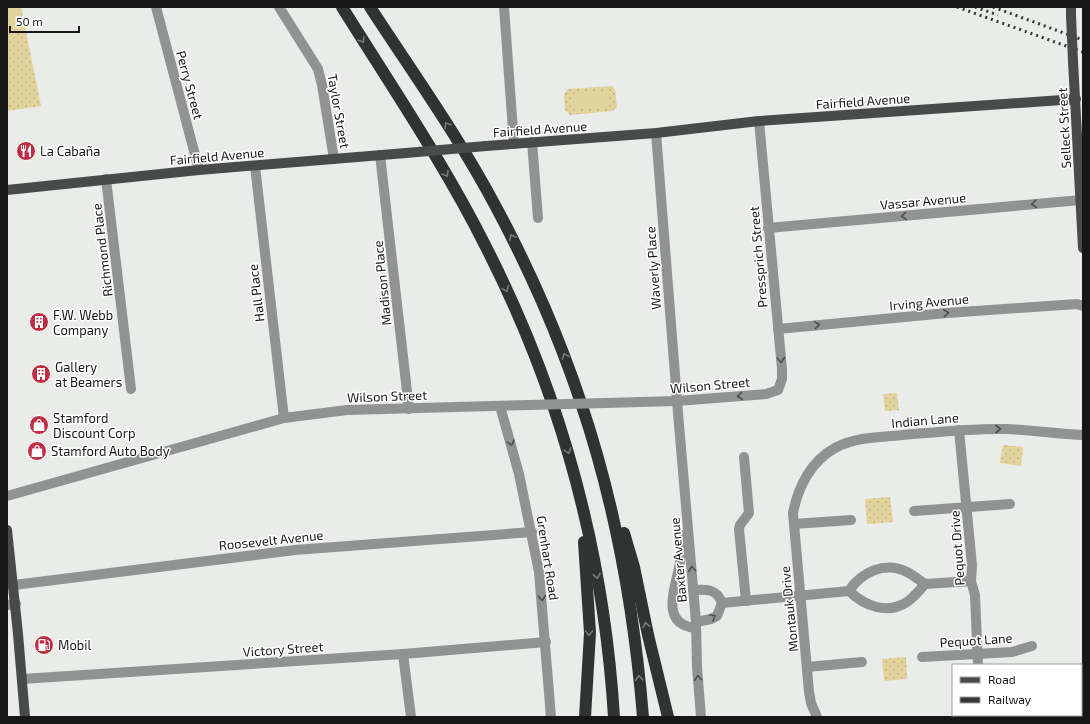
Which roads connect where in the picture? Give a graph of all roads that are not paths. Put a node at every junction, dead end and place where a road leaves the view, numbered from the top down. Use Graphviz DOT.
graph roads {
  1 [pos="156,7"];
  2 [pos="279,7"];
  3 [pos="342,7"];
  4 [pos="370,7"];
  5 [pos="504,7"];
  6 [pos="1071,11"];
  7 [pos="1076,99"];
  8 [pos="759,121"];
  9 [pos="656,133"];
  10 [pos="532,142"];
  11 [pos="514,144"];
  12 [pos="380,155"];
  13 [pos="334,159"];
  14 [pos="255,166"];
  15 [pos="199,170"];
  16 [pos="106,178"];
  17 [pos="7,190"];
  18 [pos="1081,200"];
  19 [pos="538,218"];
  20 [pos="768,228"];
  21 [pos="1083,248"];
  22 [pos="1083,306"];
  23 [pos="778,329"];
  24 [pos="132,389"];
  25 [pos="778,390"];
  26 [pos="677,401"];
  27 [pos="500,406"];
  28 [pos="409,409"];
  29 [pos="284,418"];
  30 [pos="959,430"];
  31 [pos="1083,435"];
  32 [pos="598,454"];
  33 [pos="744,457"];
  34 [pos="7,496"];
  35 [pos="580,497"];
  36 [pos="796,498"];
  37 [pos="685,503"];
  38 [pos="1010,504"];
  39 [pos="967,507"];
  40 [pos="914,511"];
  41 [pos="851,520"];
  42 [pos="794,524"];
  43 [pos="7,530"];
  44 [pos="532,532"];
  45 [pos="971,580"];
  46 [pos="925,584"];
  47 [pos="14,585"];
  48 [pos="694,590"];
  49 [pos="849,591"];
  50 [pos="800,596"];
  51 [pos="746,601"];
  52 [pos="722,603"];
  53 [pos="11,604"];
  54 [pos="696,625"];
  55 [pos="546,642"];
  56 [pos="1032,646"];
  57 [pos="977,653"];
  58 [pos="403,654"];
  59 [pos="922,656"];
  60 [pos="862,662"];
  61 [pos="978,664"];
  62 [pos="807,667"];
  63 [pos="22,679"];
  64 [pos="25,717"];
  65 [pos="411,717"];
  66 [pos="551,717"];
  67 [pos="585,717"];
  68 [pos="614,717"];
  69 [pos="643,717"];
  70 [pos="668,717"];
  71 [pos="701,717"];
  72 [pos="817,717"];
  1 -- 15 [label="street, Perry Street"];
  2 -- 13 [label="street, Taylor Street"];
  3 -- 35 [label="highway, one-way"];
  32 -- 4 [label="highway, one-way"];
  5 -- 11 [label="street"];
  6 -- 7 [label="main road, Selleck Street, bridge"];
  7 -- 8 [label="main road, Fairfield Avenue"];
  7 -- 18 [label="main road, Selleck Street"];
  8 -- 9 [label="main road, Fairfield Avenue"];
  8 -- 20 [label="street, Pressprich Street"];
  9 -- 10 [label="main road, Fairfield Avenue"];
  9 -- 26 [label="street, Waverly Place"];
  10 -- 11 [label="main road, Fairfield Avenue"];
  10 -- 19 [label="street"];
  11 -- 12 [label="main road, Fairfield Avenue, bridge"];
  12 -- 13 [label="main road, Fairfield Avenue"];
  12 -- 28 [label="street, Madison Place"];
  13 -- 14 [label="main road, Fairfield Avenue"];
  14 -- 15 [label="main road, Fairfield Avenue"];
  14 -- 29 [label="street, Hall Place"];
  15 -- 16 [label="main road, Fairfield Avenue"];
  16 -- 17 [label="main road, Fairfield Avenue"];
  16 -- 24 [label="street, Richmond Place"];
  18 -- 20 [label="street, Vassar Avenue, one-way"];
  18 -- 21 [label="main road, Selleck Street"];
  20 -- 23 [label="street, Pressprich Street"];
  23 -- 22 [label="street, Irving Avenue, one-way"];
  23 -- 25 [label="street, Pressprich Street, one-way"];
  25 -- 26 [label="street, Wilson Street, one-way"];
  26 -- 27 [label="street, Wilson Street, bridge"];
  26 -- 37 [label="street, Baxter Avenue"];
  27 -- 28 [label="street, Wilson Street"];
  27 -- 44 [label="street, Grenhart Road, one-way"];
  28 -- 29 [label="street, Wilson Street"];
  29 -- 34 [label="street, Wilson Street"];
  30 -- 31 [label="street, Indian Lane, one-way"];
  30 -- 36 [label="street, Indian Lane"];
  30 -- 39 [label="street, Pequot Drive"];
  69 -- 32 [label="highway, one-way"];
  70 -- 32 [label="highway, one-way"];
  33 -- 51 [label="street"];
  35 -- 67 [label="highway, one-way"];
  35 -- 68 [label="highway, one-way"];
  36 -- 42 [label="street, Montauk Drive"];
  48 -- 37 [label="street, Baxter Avenue, one-way"];
  37 -- 54 [label="street"];
  38 -- 39 [label="street"];
  39 -- 40 [label="street"];
  39 -- 45 [label="street, Pequot Drive"];
  41 -- 42 [label="street"];
  42 -- 50 [label="street, Montauk Drive"];
  43 -- 47 [label="main road"];
  44 -- 47 [label="street, Roosevelt Avenue"];
  44 -- 55 [label="street, Grenhart Road, one-way"];
  45 -- 46 [label="street"];
  45 -- 57 [label="street, Pequot Drive"];
  46 -- 49 [label="street"];
  46 -- 49 [label="street"];
  47 -- 53 [label="main road"];
  48 -- 52 [label="street"];
  48 -- 54 [label="street, Baxter Avenue"];
  49 -- 50 [label="street"];
  50 -- 51 [label="street"];
  50 -- 62 [label="street, Montauk Drive"];
  51 -- 52 [label="street"];
  54 -- 52 [label="street, one-way"];
  53 -- 63 [label="main road"];
  71 -- 54 [label="street, Baxter Avenue, one-way"];
  55 -- 58 [label="street, Victory Street"];
  55 -- 66 [label="street, Grenhart Road"];
  56 -- 57 [label="street, Pequot Lane"];
  57 -- 59 [label="street, Pequot Lane"];
  57 -- 61 [label="street, Pequot Drive"];
  58 -- 63 [label="street, Victory Street"];
  58 -- 65 [label="street"];
  60 -- 62 [label="street"];
  62 -- 72 [label="street, Montauk Drive"];
  63 -- 64 [label="main road"];
}
